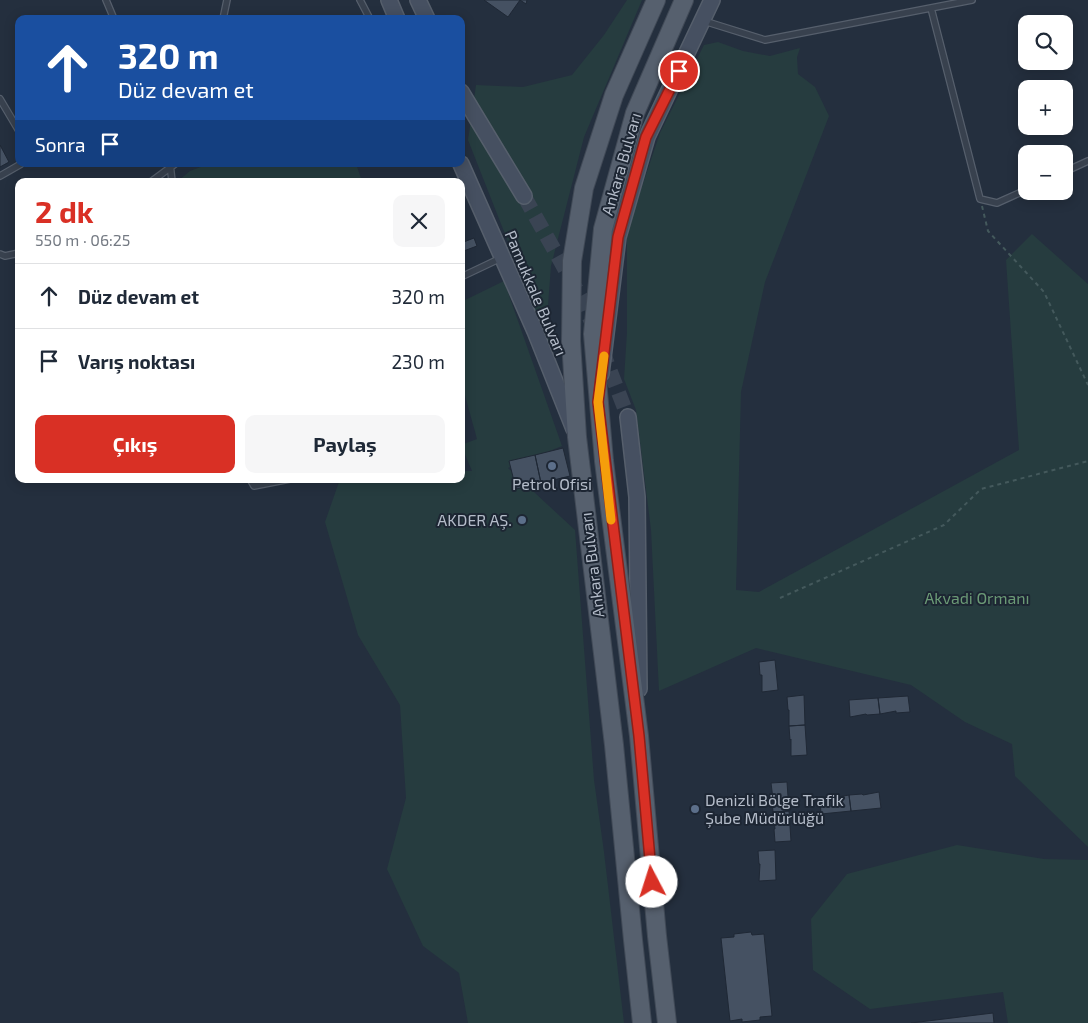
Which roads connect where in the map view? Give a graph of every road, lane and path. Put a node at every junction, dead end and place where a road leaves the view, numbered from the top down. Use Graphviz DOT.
graph roads {
  1 [pos="106,0"];
  2 [pos="227,0"];
  3 [pos="360,0"];
  4 [pos="390,0"];
  5 [pos="418,0"];
  6 [pos="656,0"];
  7 [pos="684,0"];
  8 [pos="712,0"];
  9 [pos="972,0"];
  10 [pos="931,8"];
  11 [pos="112,15"];
  12 [pos="224,15"];
  13 [pos="368,15"];
  14 [pos="396,15"];
  15 [pos="425,15"];
  16 [pos="703,21"];
  17 [pos="0,99"];
  18 [pos="465,99"];
  19 [pos="15,124"];
  20 [pos="1088,161"];
  21 [pos="16,167"];
  22 [pos="170,167"];
  23 [pos="462,167"];
  24 [pos="1073,168"];
  25 [pos="0,176"];
  26 [pos="156,178"];
  27 [pos="1018,194"];
  28 [pos="524,196"];
  29 [pos="980,199"];
  30 [pos="0,254"];
  31 [pos="15,254"];
  32 [pos="502,258"];
  33 [pos="465,276"];
  34 [pos="1088,385"];
  35 [pos="598,402"];
  36 [pos="628,417"];
  37 [pos="577,437"];
  38 [pos="1088,461"];
  39 [pos="252,483"];
  40 [pos="269,483"];
  41 [pos="780,598"];
  42 [pos="639,736"];
  43 [pos="642,1023"];
  44 [pos="667,1023"];
  1 -- 11 [label="lane"];
  2 -- 12 [label="lane"];
  3 -- 13 [label="lane"];
  4 -- 14 [label="main road"];
  5 -- 15 [label="main road"];
  6 -- 37 [label="main road, Ankara Bulvarı"];
  7 -- 35 [label="main road, Ankara Bulvarı"];
  8 -- 16 [label="main road"];
  9 -- 10 [label="lane"];
  10 -- 16 [label="lane"];
  10 -- 29 [label="lane"];
  16 -- 35 [label="main road"];
  17 -- 19 [label="lane"];
  18 -- 28 [label="main road"];
  20 -- 24 [label="lane"];
  21 -- 25 [label="lane"];
  22 -- 26 [label="lane"];
  23 -- 32 [label="main road, Pamukkale Bulvarı"];
  27 -- 29 [label="lane"];
  29 -- 34 [label="path"];
  30 -- 31 [label="lane"];
  32 -- 33 [label="lane"];
  32 -- 37 [label="main road, Pamukkale Bulvarı"];
  35 -- 42 [label="main road, Ankara Bulvarı"];
  36 -- 42 [label="main road"];
  37 -- 43 [label="main road, Ankara Bulvarı"];
  38 -- 41 [label="path"];
  39 -- 40 [label="lane"];
  42 -- 44 [label="main road, Ankara Bulvarı"];
}
